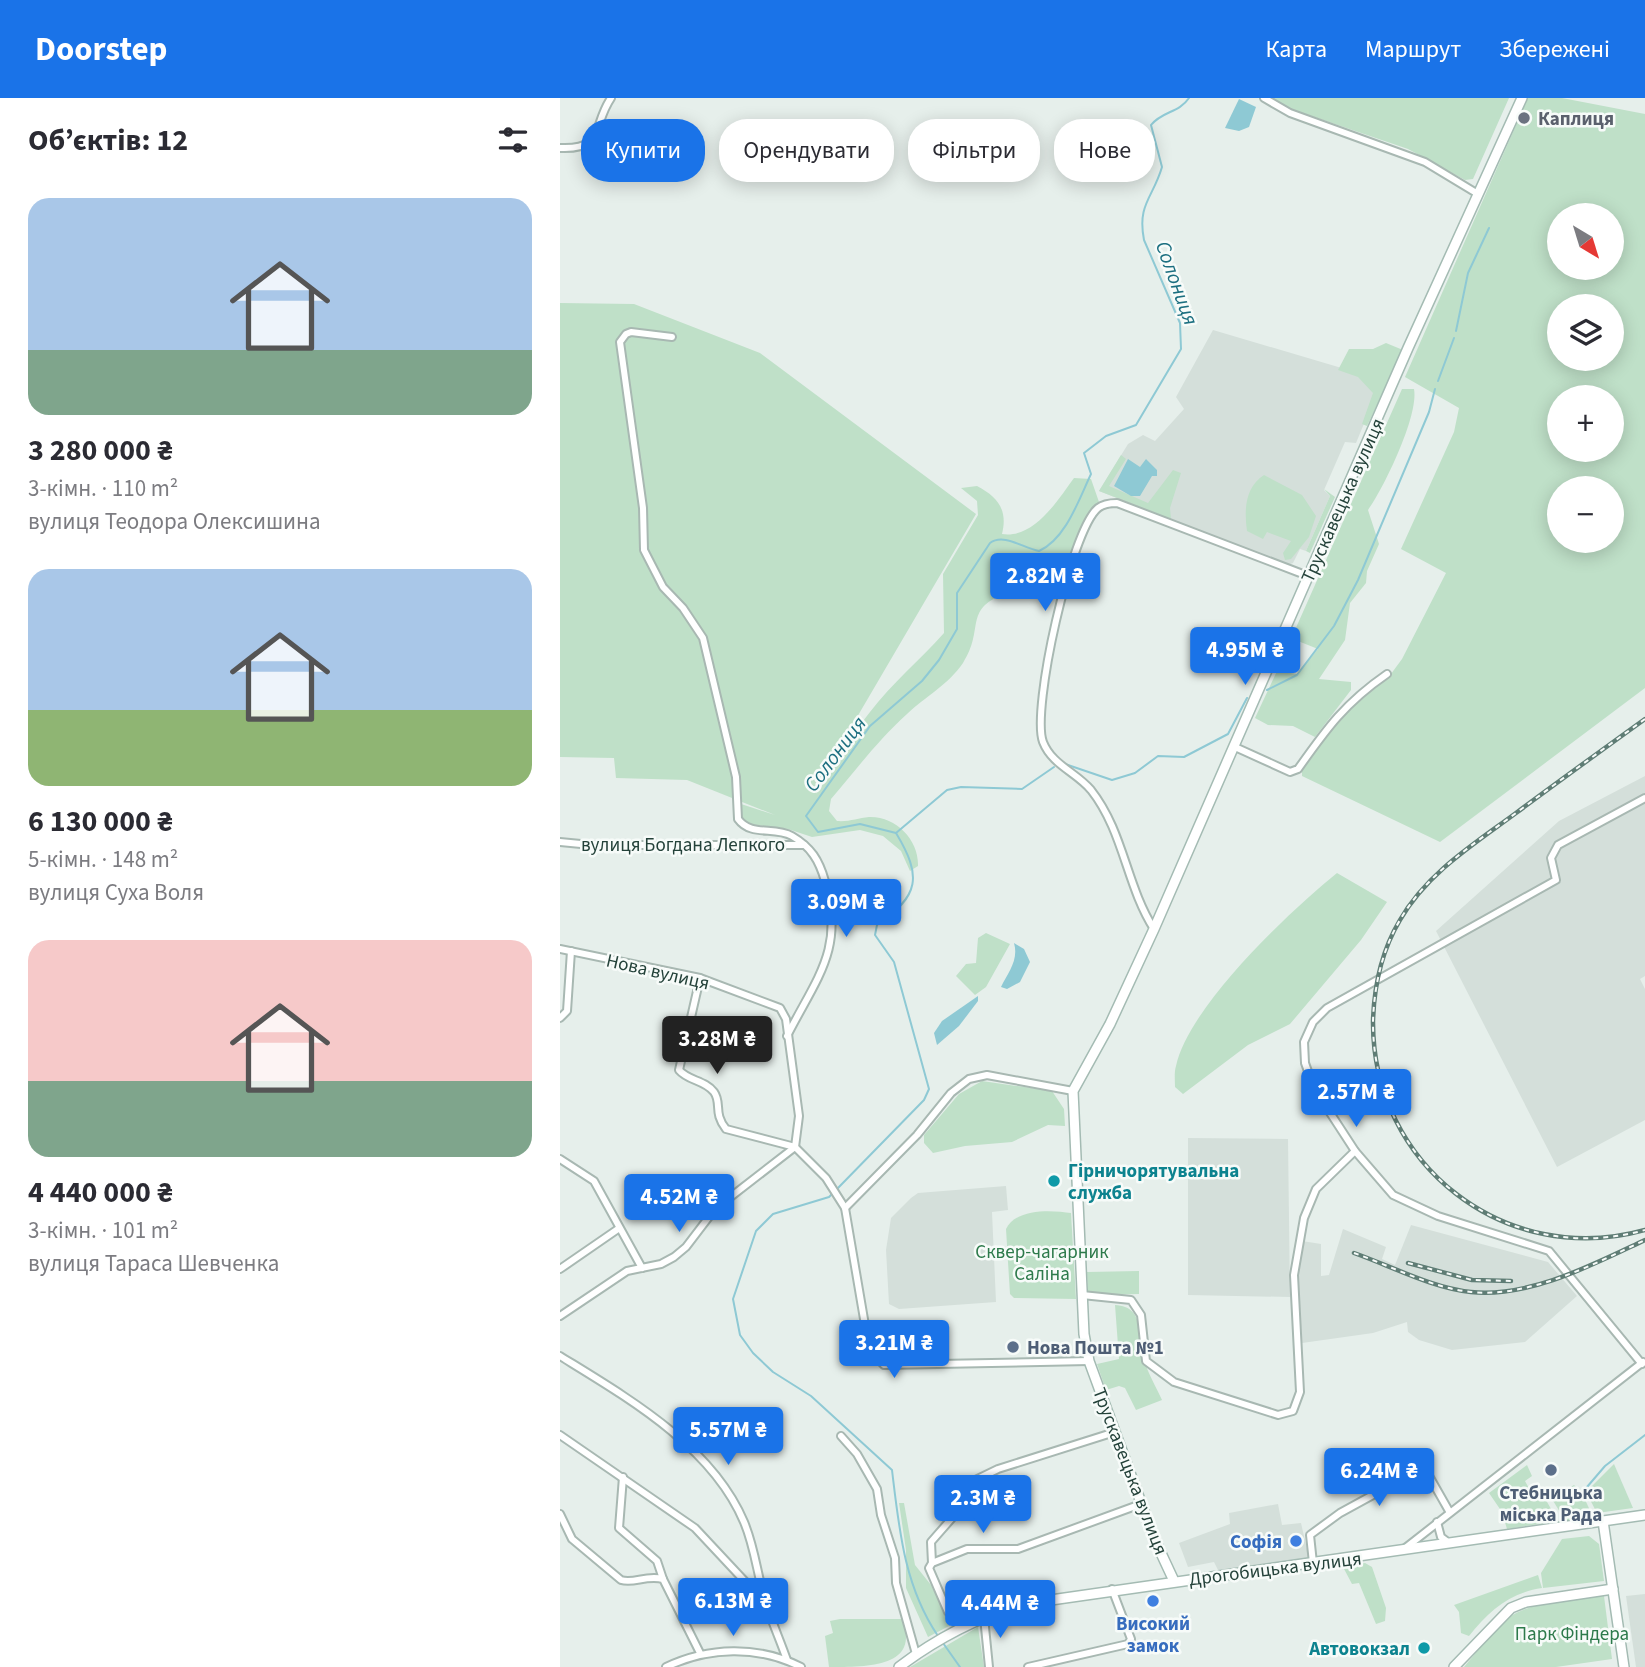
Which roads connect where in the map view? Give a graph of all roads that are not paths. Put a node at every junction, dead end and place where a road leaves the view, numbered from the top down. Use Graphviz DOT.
graph roads {
  1 [pos="611,98"];
  2 [pos="1264,98"];
  3 [pos="1522,98"];
  4 [pos="560,148"];
  5 [pos="1478,194"];
  6 [pos="672,337"];
  7 [pos="1308,576"];
  8 [pos="1387,674"];
  9 [pos="1235,747"];
  10 [pos="1645,798"];
  11 [pos="560,842"];
  12 [pos="806,845"];
  13 [pos="1154,929"];
  14 [pos="560,949"];
  15 [pos="571,951"];
  16 [pos="700,978"];
  17 [pos="560,1018"];
  18 [pos="787,1035"];
  19 [pos="1073,1091"];
  20 [pos="795,1147"];
  21 [pos="1355,1151"];
  22 [pos="560,1159"];
  23 [pos="845,1208"];
  24 [pos="618,1229"];
  25 [pos="642,1268"];
  26 [pos="560,1269"];
  27 [pos="1082,1295"];
  28 [pos="560,1315"];
  29 [pos="560,1356"];
  30 [pos="1089,1361"];
  31 [pos="1643,1362"];
  32 [pos="1115,1432"];
  33 [pos="560,1435"];
  34 [pos="841,1436"];
  35 [pos="623,1477"];
  36 [pos="1141,1504"];
  37 [pos="1449,1511"];
  38 [pos="560,1514"];
  39 [pos="1645,1515"];
  40 [pos="1603,1521"];
  41 [pos="1437,1522"];
  42 [pos="1449,1544"];
  43 [pos="1402,1550"];
  44 [pos="932,1563"];
  45 [pos="1313,1563"];
  46 [pos="663,1579"];
  47 [pos="1174,1581"];
  48 [pos="1112,1589"];
  49 [pos="1613,1589"];
  50 [pos="764,1598"];
  51 [pos="984,1616"];
  52 [pos="965,1626"];
  53 [pos="700,1653"];
  54 [pos="916,1654"];
  55 [pos="787,1660"];
  56 [pos="666,1667"];
  57 [pos="801,1667"];
  58 [pos="899,1667"];
  59 [pos="989,1667"];
  60 [pos="1028,1667"];
  61 [pos="1454,1667"];
  62 [pos="1623,1667"];
  1 -- 4 [label="street"];
  2 -- 5 [label="street"];
  3 -- 5 [label="street, Трускавецька вулиця"];
  5 -- 7 [label="street, Трускавецька вулиця"];
  6 -- 12 [label="street"];
  7 -- 9 [label="street, Трускавецька вулиця"];
  7 -- 13 [label="street"];
  8 -- 9 [label="street"];
  9 -- 13 [label="street, Трускавецька вулиця"];
  10 -- 21 [label="street"];
  11 -- 12 [label="street, вулиця Богдана Лепкого"];
  12 -- 18 [label="street"];
  13 -- 19 [label="street, Трускавецька вулиця"];
  14 -- 15 [label="street, Нова вулиця"];
  15 -- 16 [label="street, Нова вулиця"];
  15 -- 17 [label="street"];
  16 -- 18 [label="street, Нова вулиця"];
  16 -- 20 [label="street"];
  18 -- 20 [label="street, Нова вулиця"];
  19 -- 23 [label="street"];
  19 -- 27 [label="street, Трускавецька вулиця"];
  20 -- 23 [label="street"];
  20 -- 25 [label="street"];
  21 -- 27 [label="street"];
  21 -- 31 [label="street"];
  22 -- 24 [label="street"];
  23 -- 30 [label="street"];
  24 -- 25 [label="street"];
  24 -- 26 [label="street"];
  25 -- 28 [label="street"];
  27 -- 30 [label="street, Трускавецька вулиця"];
  29 -- 50 [label="street"];
  30 -- 32 [label="street, Трускавецька вулиця"];
  31 -- 37 [label="street"];
  32 -- 36 [label="street, Трускавецька вулиця"];
  32 -- 44 [label="street"];
  33 -- 35 [label="street"];
  34 -- 54 [label="street"];
  35 -- 46 [label="street"];
  35 -- 50 [label="street"];
  36 -- 44 [label="street"];
  36 -- 47 [label="street, Трускавецька вулиця"];
  37 -- 41 [label="street"];
  37 -- 45 [label="street"];
  38 -- 46 [label="street"];
  39 -- 40 [label="street, Дрогобицька вулиця"];
  40 -- 42 [label="street, Дрогобицька вулиця"];
  40 -- 49 [label="street"];
  41 -- 42 [label="street"];
  41 -- 43 [label="street"];
  42 -- 43 [label="street, Дрогобицька вулиця"];
  43 -- 45 [label="street, Дрогобицька вулиця"];
  44 -- 52 [label="street"];
  45 -- 47 [label="street, Дрогобицька вулиця"];
  46 -- 53 [label="street"];
  47 -- 48 [label="street, Дрогобицька вулиця"];
  48 -- 51 [label="street, Дрогобицька вулиця"];
  48 -- 60 [label="street"];
  49 -- 61 [label="street"];
  49 -- 62 [label="street"];
  50 -- 55 [label="street"];
  51 -- 52 [label="street, Дрогобицька вулиця"];
  51 -- 59 [label="street"];
  52 -- 54 [label="street, Дрогобицька вулиця"];
  53 -- 55 [label="street"];
  53 -- 56 [label="street"];
  54 -- 58 [label="street, Дрогобицька вулиця"];
  55 -- 57 [label="street"];
}
